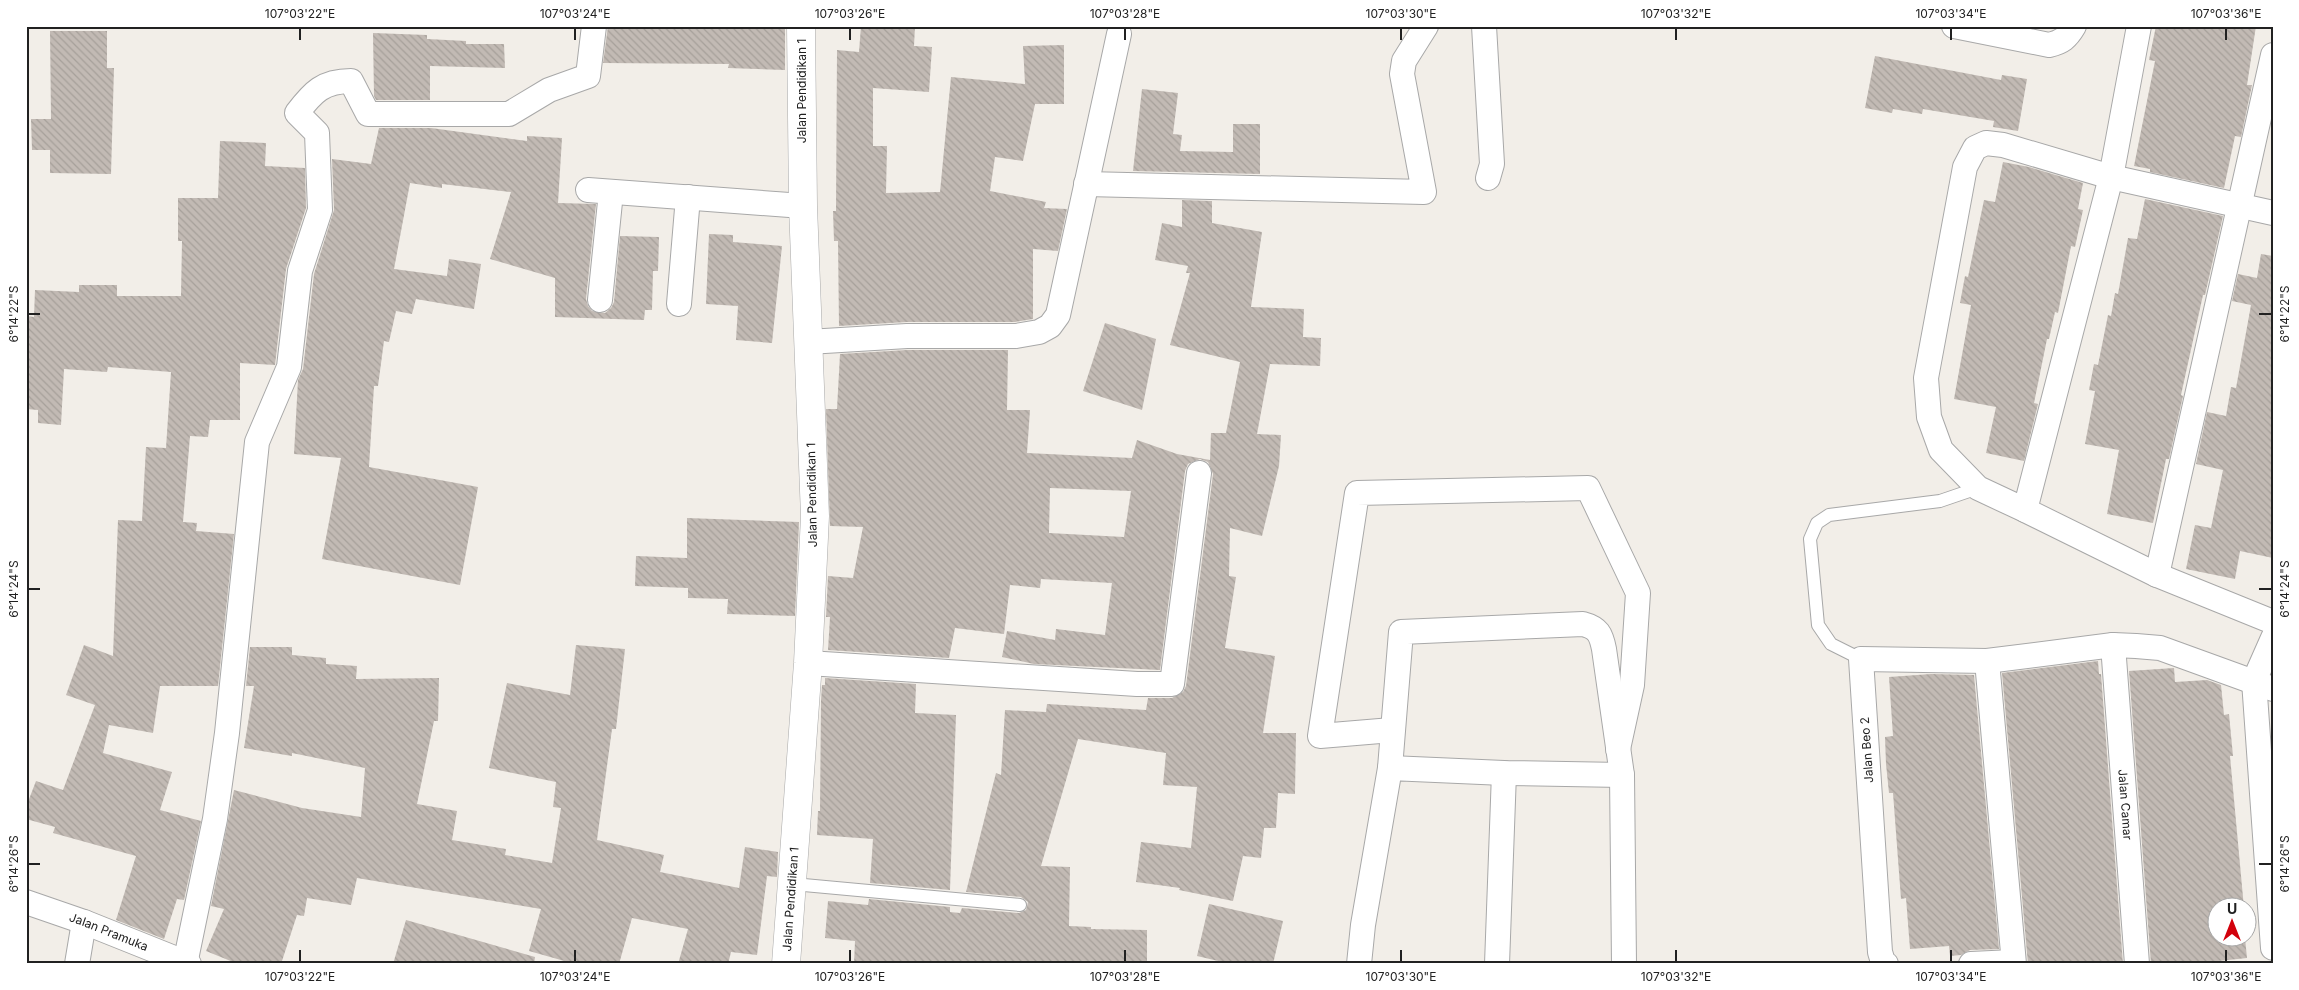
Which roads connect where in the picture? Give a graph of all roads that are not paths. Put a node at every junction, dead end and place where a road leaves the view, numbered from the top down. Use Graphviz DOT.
graph roads {
  1 [pos="594,26"];
  2 [pos="801,26"];
  3 [pos="1426,26"];
  4 [pos="1484,26"];
  5 [pos="1954,26"];
  6 [pos="2074,26"];
  7 [pos="2139,26"];
  8 [pos="1119,34"];
  9 [pos="2273,54"];
  10 [pos="2110,177"];
  11 [pos="1488,178"];
  12 [pos="1086,184"];
  13 [pos="688,197"];
  14 [pos="2239,205"];
  15 [pos="803,206"];
  16 [pos="2273,213"];
  17 [pos="600,300"];
  18 [pos="679,304"];
  19 [pos="808,342"];
  20 [pos="1199,473"];
  21 [pos="1978,488"];
  22 [pos="2025,510"];
  23 [pos="2157,575"];
  24 [pos="2273,622"];
  25 [pos="2273,638"];
  26 [pos="2113,644"];
  27 [pos="1861,659"];
  28 [pos="1987,661"];
  29 [pos="808,663"];
  30 [pos="2263,685"];
  31 [pos="1392,730"];
  32 [pos="1618,749"];
  33 [pos="1390,768"];
  34 [pos="1504,773"];
  35 [pos="1622,775"];
  36 [pos="793,884"];
  37 [pos="26,902"];
  38 [pos="1020,905"];
  39 [pos="84,922"];
  40 [pos="2273,948"];
  41 [pos="187,963"];
  42 [pos="2014,963"];
  43 [pos="77,964"];
  44 [pos="786,964"];
  45 [pos="1359,964"];
  46 [pos="1497,964"];
  47 [pos="1624,964"];
  48 [pos="1886,964"];
  49 [pos="1971,964"];
  50 [pos="2137,964"];
  1 -- 41 [label="street"];
  2 -- 15 [label="street, Jalan Pendidikan 1"];
  3 -- 12 [label="street"];
  4 -- 11 [label="street"];
  5 -- 6 [label="street"];
  7 -- 10 [label="street"];
  8 -- 12 [label="street"];
  9 -- 14 [label="street"];
  10 -- 14 [label="street"];
  10 -- 21 [label="street"];
  10 -- 22 [label="street"];
  12 -- 19 [label="street"];
  13 -- 15 [label="street"];
  13 -- 17 [label="street"];
  13 -- 18 [label="street"];
  14 -- 16 [label="street"];
  14 -- 23 [label="street"];
  15 -- 19 [label="street, Jalan Pendidikan 1"];
  19 -- 29 [label="street, Jalan Pendidikan 1"];
  20 -- 29 [label="street"];
  21 -- 22 [label="street"];
  21 -- 27 [label="lane"];
  22 -- 23 [label="street"];
  23 -- 24 [label="street"];
  25 -- 30 [label="street"];
  26 -- 28 [label="street"];
  26 -- 30 [label="street"];
  26 -- 50 [label="street, Jalan Camar"];
  27 -- 28 [label="street"];
  27 -- 48 [label="street, Jalan Beo 2"];
  28 -- 42 [label="street"];
  29 -- 36 [label="street, Jalan Pendidikan 1"];
  30 -- 40 [label="street"];
  31 -- 32 [label="street"];
  31 -- 32 [label="street"];
  31 -- 33 [label="street"];
  32 -- 35 [label="street"];
  33 -- 34 [label="street"];
  33 -- 45 [label="street"];
  34 -- 35 [label="street"];
  34 -- 46 [label="street"];
  35 -- 47 [label="street"];
  36 -- 38 [label="lane"];
  36 -- 44 [label="street, Jalan Pendidikan 1"];
  37 -- 39 [label="street, Jalan Pramuka"];
  39 -- 41 [label="street, Jalan Pramuka"];
  39 -- 43 [label="street"];
  42 -- 49 [label="street"];
}
